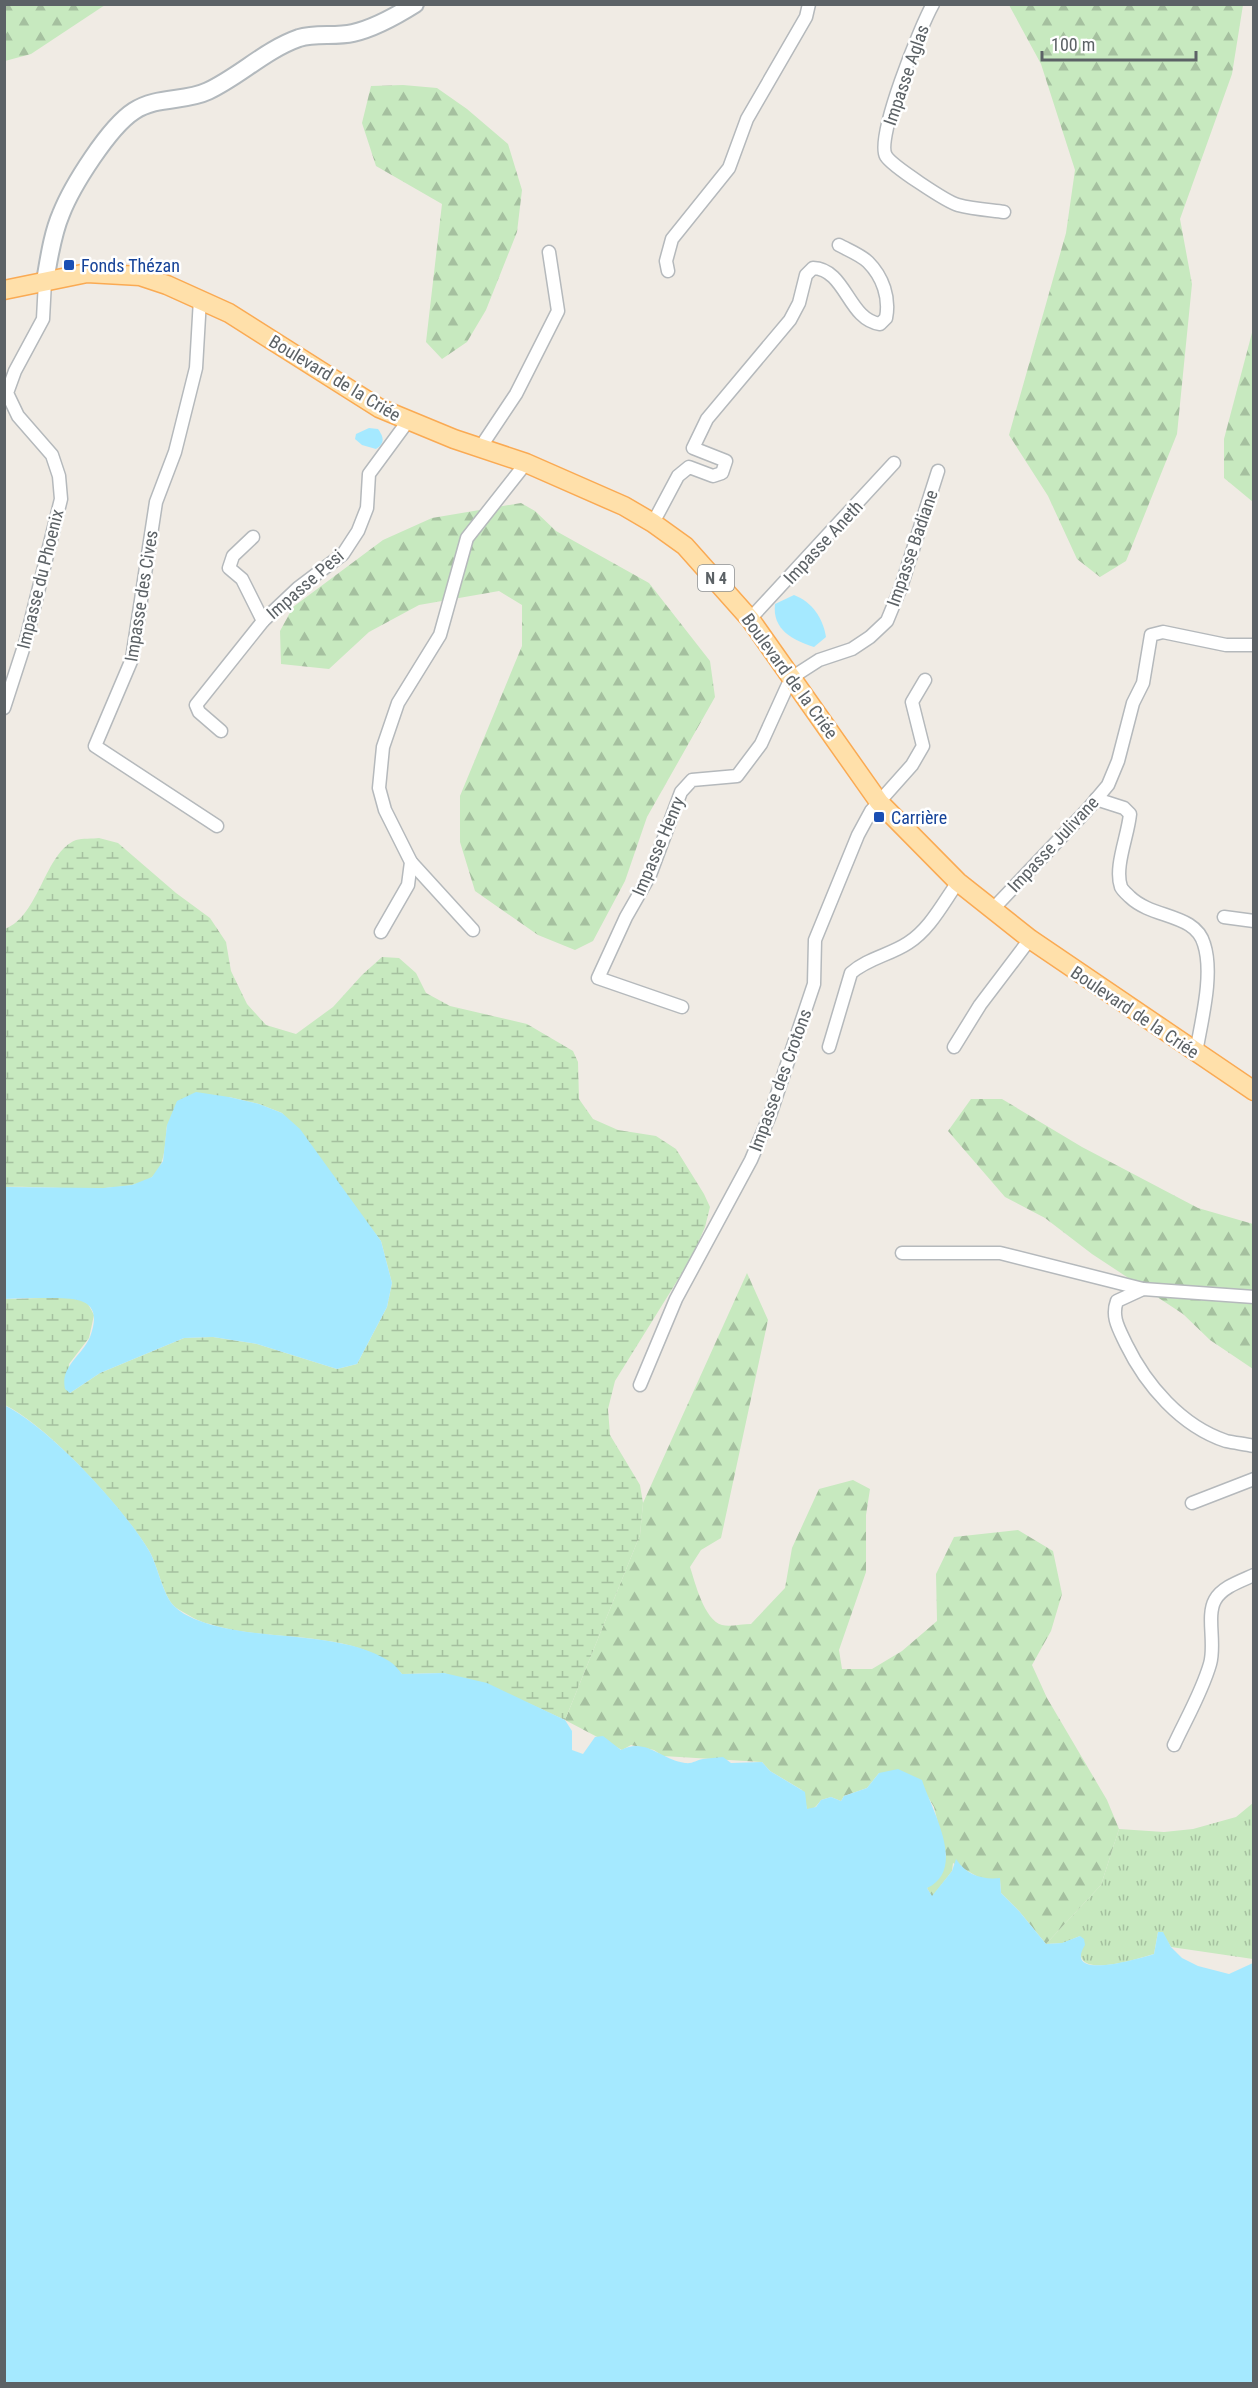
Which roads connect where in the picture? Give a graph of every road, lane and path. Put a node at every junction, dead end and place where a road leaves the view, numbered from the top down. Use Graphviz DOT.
graph roads {
  1 [pos="415,4"];
  2 [pos="809,4"];
  3 [pos="933,4"];
  4 [pos="1004,212"];
  5 [pos="839,245"];
  6 [pos="549,252"];
  7 [pos="668,272"];
  8 [pos="45,281"];
  9 [pos="4,290"];
  10 [pos="200,299"];
  11 [pos="408,421"];
  12 [pos="480,448"];
  13 [pos="526,463"];
  14 [pos="894,464"];
  15 [pos="938,471"];
  16 [pos="653,523"];
  17 [pos="253,537"];
  18 [pos="750,619"];
  19 [pos="263,621"];
  20 [pos="1254,645"];
  21 [pos="792,678"];
  22 [pos="925,680"];
  23 [pos="4,708"];
  24 [pos="221,731"];
  25 [pos="1096,799"];
  26 [pos="879,802"];
  27 [pos="217,826"];
  28 [pos="411,862"];
  29 [pos="958,882"];
  30 [pos="992,910"];
  31 [pos="1224,917"];
  32 [pos="1254,921"];
  33 [pos="473,930"];
  34 [pos="381,932"];
  35 [pos="1030,939"];
  36 [pos="682,1007"];
  37 [pos="829,1047"];
  38 [pos="954,1047"];
  39 [pos="1196,1053"];
  40 [pos="1254,1091"];
  41 [pos="902,1252"];
  42 [pos="1143,1289"];
  43 [pos="1254,1297"];
  44 [pos="640,1385"];
  45 [pos="1254,1446"];
  46 [pos="1254,1479"];
  47 [pos="1192,1503"];
  48 [pos="1254,1575"];
  49 [pos="1174,1745"];
  1 -- 8 [label="street"];
  2 -- 7 [label="street"];
  3 -- 4 [label="street, Impasse Aglas"];
  5 -- 16 [label="street"];
  6 -- 12 [label="street"];
  8 -- 9 [label="main road, Boulevard de la Criée / N 4"];
  8 -- 10 [label="main road, Boulevard de la Criée / N 4"];
  8 -- 23 [label="street, Impasse du Phoenix"];
  10 -- 11 [label="main road, Boulevard de la Criée / N 4"];
  10 -- 27 [label="street, Impasse des Cives"];
  11 -- 12 [label="main road, Boulevard de la Criée / N 4"];
  11 -- 19 [label="street, Impasse Pesi"];
  12 -- 13 [label="main road, Boulevard de la Criée / N 4"];
  13 -- 16 [label="main road, Boulevard de la Criée / N 4"];
  13 -- 28 [label="street"];
  14 -- 18 [label="street, Impasse Aneth"];
  15 -- 21 [label="street, Impasse Badiane"];
  16 -- 18 [label="main road, Boulevard de la Criée / N 4"];
  17 -- 19 [label="street"];
  18 -- 21 [label="main road, Boulevard de la Criée / N 4"];
  19 -- 24 [label="street, Impasse Pesi"];
  20 -- 25 [label="street, Impasse Julivane"];
  21 -- 26 [label="main road, Boulevard de la Criée / N 4"];
  21 -- 36 [label="street, Impasse Henry"];
  22 -- 26 [label="street, Impasse des Crotons"];
  25 -- 30 [label="street, Impasse Julivane"];
  25 -- 39 [label="street"];
  26 -- 29 [label="main road, Boulevard de la Criée / N 4"];
  26 -- 44 [label="street, Impasse des Crotons"];
  28 -- 33 [label="street"];
  28 -- 34 [label="street"];
  29 -- 30 [label="main road, Boulevard de la Criée / N 4"];
  29 -- 37 [label="street"];
  30 -- 35 [label="main road, Boulevard de la Criée / N 4"];
  31 -- 32 [label="street"];
  35 -- 38 [label="street"];
  35 -- 39 [label="main road, Boulevard de la Criée / N 4"];
  39 -- 40 [label="main road, Boulevard de la Criée / N 4"];
  41 -- 42 [label="street"];
  42 -- 43 [label="street"];
  42 -- 45 [label="street"];
  46 -- 47 [label="street"];
  48 -- 49 [label="street"];
}
